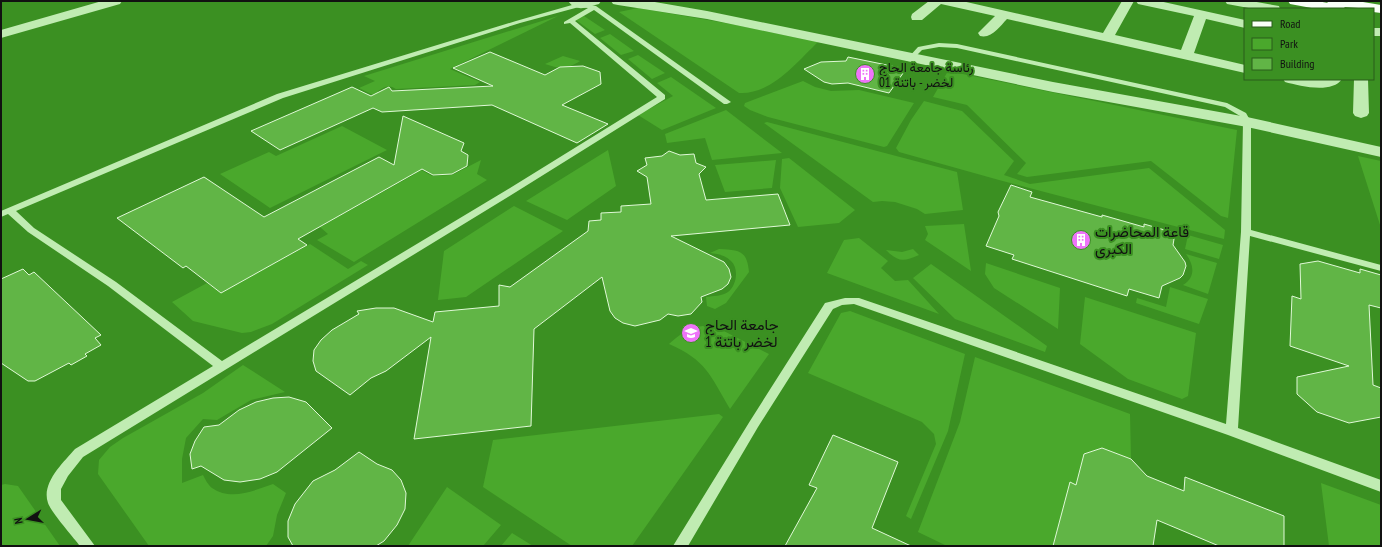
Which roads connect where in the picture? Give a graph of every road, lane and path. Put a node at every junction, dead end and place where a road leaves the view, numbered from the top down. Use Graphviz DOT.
graph roads {
  1 [pos="116,1"];
  2 [pos="618,1"];
  3 [pos="937,1"];
  4 [pos="944,1"];
  5 [pos="1128,1"];
  6 [pos="1142,1"];
  7 [pos="1231,1"];
  8 [pos="1295,1"];
  9 [pos="1333,1"];
  10 [pos="577,3"];
  11 [pos="594,4"];
  12 [pos="1269,8"];
  13 [pos="1334,8"];
  14 [pos="1381,9"];
  15 [pos="1005,14"];
  16 [pos="1201,14"];
  17 [pos="917,17"];
  18 [pos="1244,24"];
  19 [pos="985,33"];
  20 [pos="1,34"];
  21 [pos="1107,38"];
  22 [pos="1186,56"];
  23 [pos="1244,69"];
  24 [pos="1296,80"];
  25 [pos="1334,80"];
  26 [pos="1361,80"];
  27 [pos="727,102"];
  28 [pos="1361,113"];
  29 [pos="1247,122"];
  30 [pos="1381,152"];
  31 [pos="5,212"];
  32 [pos="1246,232"];
  33 [pos="1381,268"];
  34 [pos="222,367"];
  35 [pos="1232,431"];
  36 [pos="1381,486"];
  37 [pos="88,546"];
  38 [pos="680,546"];
  1 -- 20 [label="street"];
  2 -- 29 [label="street"];
  3 -- 17 [label="street"];
  4 -- 15 [label="street"];
  5 -- 21 [label="street"];
  6 -- 16 [label="street"];
  7 -- 12 [label="street"];
  8 -- 13 [label="main road"];
  9 -- 14 [label="main road"];
  10 -- 11 [label="street"];
  10 -- 31 [label="lane"];
  11 -- 27 [label="lane"];
  11 -- 34 [label="lane"];
  15 -- 19 [label="street"];
  15 -- 21 [label="street"];
  16 -- 18 [label="street"];
  16 -- 22 [label="street"];
  21 -- 22 [label="street"];
  22 -- 23 [label="street"];
  24 -- 25 [label="street"];
  26 -- 28 [label="street"];
  29 -- 30 [label="street"];
  29 -- 32 [label="lane"];
  31 -- 34 [label="lane"];
  32 -- 33 [label="lane"];
  32 -- 35 [label="lane"];
  34 -- 37 [label="lane"];
  35 -- 36 [label="lane"];
  35 -- 38 [label="lane"];
}
